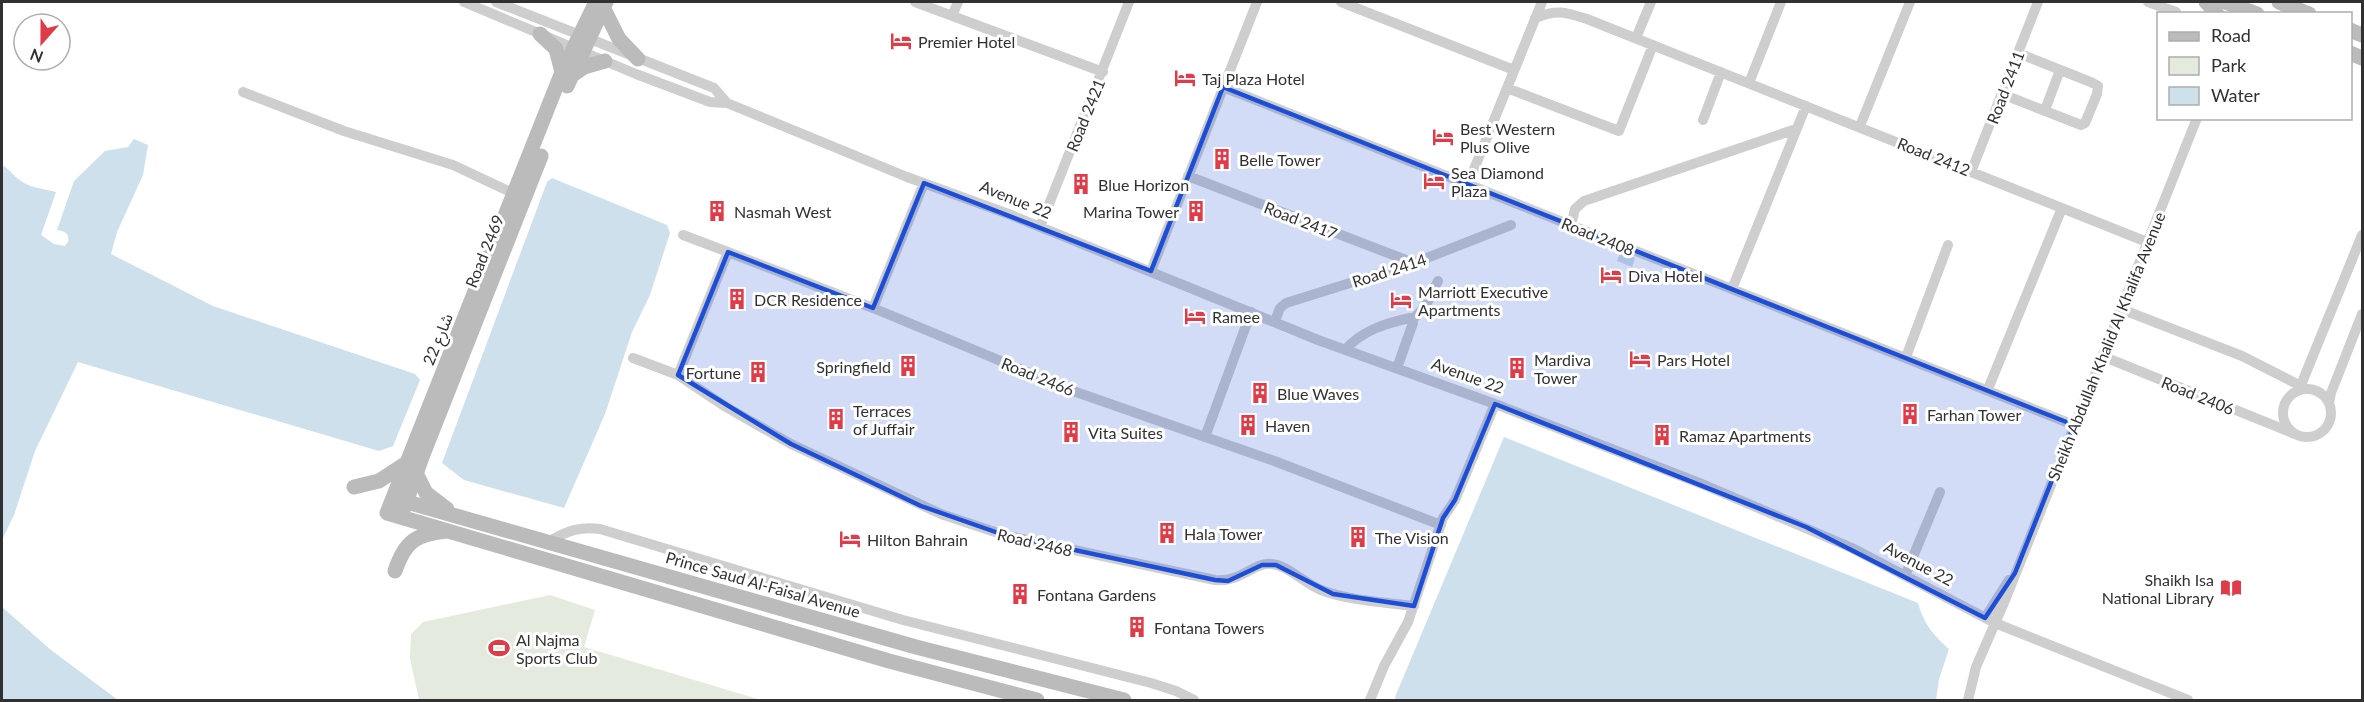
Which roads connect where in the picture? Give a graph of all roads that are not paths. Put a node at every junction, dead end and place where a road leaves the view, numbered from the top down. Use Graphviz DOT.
graph roads {
  1 [pos="464,2"];
  2 [pos="496,2"];
  3 [pos="915,2"];
  4 [pos="958,2"];
  5 [pos="1130,2"];
  6 [pos="1257,2"];
  7 [pos="1341,2"];
  8 [pos="1542,2"];
  9 [pos="1560,2"];
  10 [pos="1651,2"];
  11 [pos="1780,2"];
  12 [pos="1910,2"];
  13 [pos="2038,2"];
  14 [pos="2148,2"];
  15 [pos="2279,2"];
  16 [pos="602,4"];
  17 [pos="2176,12"];
  18 [pos="2304,12"];
  19 [pos="952,16"];
  20 [pos="1535,18"];
  21 [pos="1587,19"];
  22 [pos="540,34"];
  23 [pos="1636,38"];
  24 [pos="582,43"];
  25 [pos="1653,45"];
  26 [pos="2018,54"];
  27 [pos="638,59"];
  28 [pos="605,61"];
  29 [pos="1514,70"];
  30 [pos="2060,70"];
  31 [pos="1102,72"];
  32 [pos="1721,72"];
  33 [pos="567,74"];
  34 [pos="1749,83"];
  35 [pos="1223,87"];
  36 [pos="1507,88"];
  37 [pos="243,92"];
  38 [pos="2002,94"];
  39 [pos="727,103"];
  40 [pos="1806,106"];
  41 [pos="2045,111"];
  42 [pos="1702,120"];
  43 [pos="2196,120"];
  44 [pos="1860,126"];
  45 [pos="1796,129"];
  46 [pos="1971,172"];
  47 [pos="1188,176"];
  48 [pos="924,183"];
  49 [pos="1468,184"];
  50 [pos="515,194"];
  51 [pos="2062,208"];
  52 [pos="1511,225"];
  53 [pos="1571,225"];
  54 [pos="1040,227"];
  55 [pos="682,235"];
  56 [pos="2362,235"];
  57 [pos="2147,242"];
  58 [pos="1948,245"];
  59 [pos="728,252"];
  60 [pos="1414,263"];
  61 [pos="1151,271"];
  62 [pos="1438,281"];
  63 [pos="1731,289"];
  64 [pos="873,308"];
  65 [pos="2121,309"];
  66 [pos="1251,312"];
  67 [pos="2362,314"];
  68 [pos="1412,320"];
  69 [pos="1275,321"];
  70 [pos="1345,350"];
  71 [pos="2102,356"];
  72 [pos="1906,357"];
  73 [pos="633,358"];
  74 [pos="1396,368"];
  75 [pos="678,375"];
  76 [pos="2302,388"];
  77 [pos="1988,389"];
  78 [pos="2329,403"];
  79 [pos="1494,404"];
  80 [pos="2074,425"];
  81 [pos="2295,434"];
  82 [pos="1205,437"];
  83 [pos="412,467"];
  84 [pos="354,487"];
  85 [pos="1940,492"];
  86 [pos="400,499"];
  87 [pos="460,516"];
  88 [pos="1441,525"];
  89 [pos="451,531"];
  90 [pos="550,541"];
  91 [pos="396,571"];
  92 [pos="2015,573"];
  93 [pos="1905,576"];
  94 [pos="1414,606"];
  95 [pos="1985,618"];
  96 [pos="1995,623"];
  97 [pos="1389,657"];
  98 [pos="1037,700"];
  99 [pos="1124,700"];
  100 [pos="1194,700"];
  101 [pos="1370,700"];
  102 [pos="1378,700"];
  103 [pos="1968,700"];
  104 [pos="2188,700"];
  1 -- 22 [label="street, Avenue 22"];
  2 -- 24 [label="street, Avenue 22"];
  3 -- 19 [label="street"];
  4 -- 19 [label="street"];
  5 -- 31 [label="street, Road 2421"];
  6 -- 35 [label="street"];
  7 -- 29 [label="street"];
  8 -- 20 [label="street"];
  9 -- 21 [label="street, Road 2412"];
  10 -- 23 [label="street"];
  11 -- 34 [label="street"];
  12 -- 44 [label="street"];
  13 -- 26 [label="street, Road 2411"];
  14 -- 17 [label="street"];
  15 -- 18 [label="street"];
  16 -- 24 [label="street, Road 2469"];
  16 -- 27 [label="street"];
  19 -- 31 [label="street"];
  20 -- 21 [label="street, Road 2412"];
  20 -- 29 [label="street"];
  21 -- 23 [label="street, Road 2412"];
  22 -- 24 [label="street, Avenue 22"];
  22 -- 33 [label="street"];
  23 -- 25 [label="street, Road 2412"];
  24 -- 27 [label="street, Avenue 22"];
  24 -- 28 [label="street, Avenue 22"];
  24 -- 33 [label="street, Road 2469"];
  25 -- 32 [label="street, Road 2412"];
  25 -- 36 [label="street"];
  26 -- 30 [label="street"];
  26 -- 38 [label="street, Road 2411"];
  27 -- 39 [label="street, Avenue 22"];
  28 -- 33 [label="street"];
  28 -- 39 [label="street, Avenue 22"];
  29 -- 36 [label="street"];
  30 -- 41 [label="street"];
  30 -- 41 [label="street"];
  31 -- 54 [label="street, Road 2421"];
  32 -- 34 [label="street, Road 2412"];
  32 -- 42 [label="street"];
  33 -- 50 [label="street"];
  33 -- 83 [label="street, Road 2469"];
  34 -- 40 [label="street, Road 2412"];
  35 -- 47 [label="street"];
  35 -- 49 [label="street, Road 2408"];
  36 -- 49 [label="street"];
  37 -- 50 [label="street"];
  38 -- 41 [label="street"];
  38 -- 46 [label="street, Road 2411"];
  39 -- 48 [label="street, Avenue 22"];
  40 -- 44 [label="street, Road 2412"];
  40 -- 45 [label="street"];
  43 -- 57 [label="street, Sheikh Abdullah Khalid Al Khalifa Avenue"];
  44 -- 46 [label="street, Road 2412"];
  45 -- 53 [label="street"];
  45 -- 63 [label="street"];
  46 -- 51 [label="street, Road 2412"];
  47 -- 60 [label="street, Road 2417"];
  47 -- 61 [label="street"];
  48 -- 54 [label="street, Avenue 22"];
  48 -- 64 [label="street"];
  49 -- 53 [label="street, Road 2408"];
  50 -- 83 [label="street, شارع 22"];
  51 -- 57 [label="street, Road 2412"];
  51 -- 77 [label="street"];
  52 -- 60 [label="street, Road 2414"];
  53 -- 63 [label="street, Road 2408"];
  54 -- 61 [label="street, Avenue 22"];
  55 -- 59 [label="street, Road 2466"];
  56 -- 76 [label="street"];
  57 -- 65 [label="street, Sheikh Abdullah Khalid Al Khalifa Avenue"];
  58 -- 72 [label="street"];
  59 -- 64 [label="street, Road 2466"];
  59 -- 75 [label="street"];
  60 -- 69 [label="street, Road 2414"];
  61 -- 66 [label="street, Avenue 22"];
  62 -- 68 [label="street"];
  63 -- 72 [label="street, Road 2408"];
  64 -- 82 [label="street, Road 2466"];
  65 -- 71 [label="street, Sheikh Abdullah Khalid Al Khalifa Avenue"];
  65 -- 76 [label="street"];
  66 -- 69 [label="street, Avenue 22"];
  66 -- 82 [label="street"];
  67 -- 78 [label="street"];
  68 -- 70 [label="street"];
  68 -- 74 [label="street"];
  69 -- 70 [label="street, Avenue 22"];
  70 -- 74 [label="street, Avenue 22"];
  71 -- 80 [label="street, Sheikh Abdullah Khalid Al Khalifa Avenue"];
  71 -- 81 [label="street, Road 2406"];
  72 -- 77 [label="street, Road 2408"];
  73 -- 75 [label="street, Road 2468"];
  74 -- 79 [label="street, Avenue 22"];
  75 -- 94 [label="street, Road 2468"];
  76 -- 78 [label="street"];
  76 -- 81 [label="street"];
  77 -- 80 [label="street, Road 2408"];
  78 -- 81 [label="street"];
  79 -- 88 [label="street"];
  79 -- 93 [label="street, Avenue 22"];
  80 -- 92 [label="street, Sheikh Abdullah Khalid Al Khalifa Avenue"];
  82 -- 88 [label="street, Road 2466"];
  83 -- 84 [label="street"];
  83 -- 86 [label="street, Road 2469"];
  83 -- 87 [label="street"];
  85 -- 93 [label="street"];
  86 -- 87 [label="street, Prince Saud Al-Faisal Avenue"];
  86 -- 89 [label="street, Road 2469"];
  87 -- 90 [label="street, Prince Saud Al-Faisal Avenue"];
  88 -- 94 [label="street"];
  89 -- 91 [label="street"];
  89 -- 98 [label="street"];
  90 -- 99 [label="street, Prince Saud Al-Faisal Avenue"];
  90 -- 100 [label="street"];
  92 -- 95 [label="street, Sheikh Abdullah Khalid Al Khalifa Avenue"];
  92 -- 96 [label="street, Sheikh Abdullah Khalid Al Khalifa Avenue"];
  93 -- 95 [label="street, Avenue 22"];
  94 -- 97 [label="street"];
  95 -- 96 [label="street, Avenue 22"];
  96 -- 103 [label="street, Sheikh Abdullah Khalid Al Khalifa Avenue"];
  96 -- 104 [label="street, Avenue 22"];
  97 -- 101 [label="street"];
  97 -- 102 [label="street"];
}
